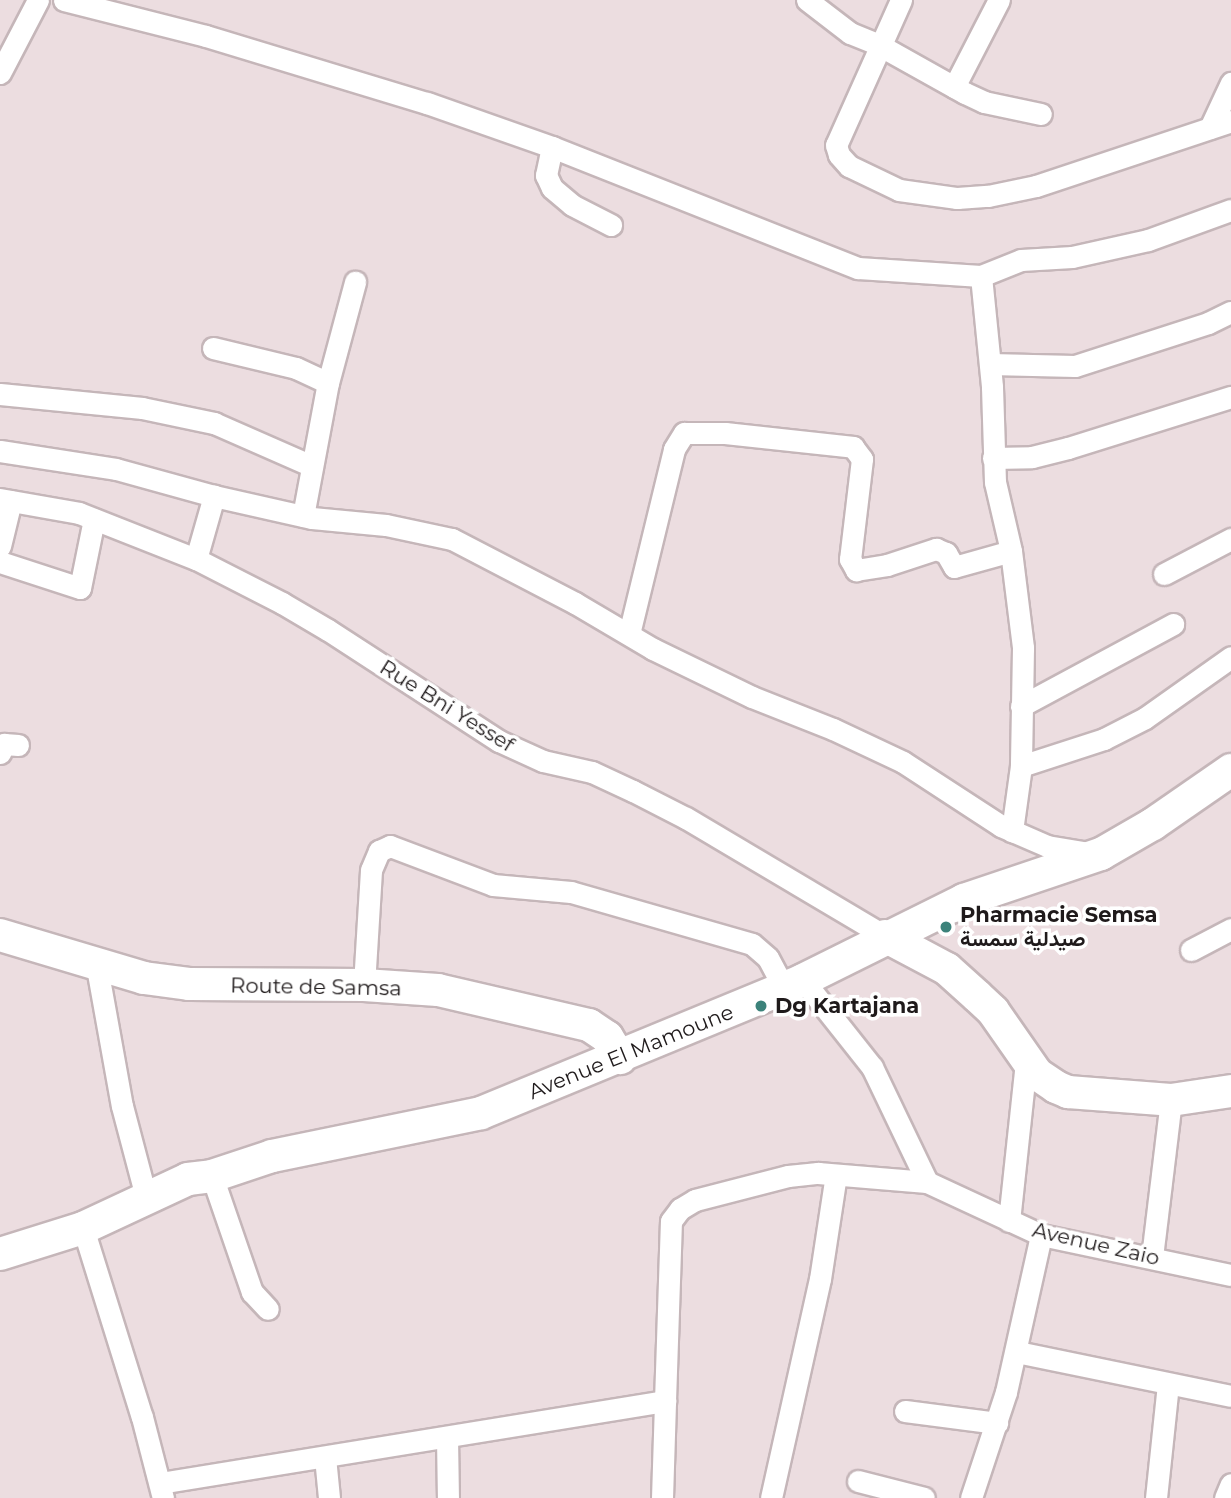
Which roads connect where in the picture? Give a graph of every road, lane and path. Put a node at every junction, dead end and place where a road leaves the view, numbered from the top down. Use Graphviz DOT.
graph roads {
  1 [pos="38,0"];
  2 [pos="64,0"];
  3 [pos="807,0"];
  4 [pos="901,0"];
  5 [pos="999,0"];
  6 [pos="879,45"];
  7 [pos="0,73"];
  8 [pos="1231,83"];
  9 [pos="954,87"];
  10 [pos="1041,114"];
  11 [pos="1231,121"];
  12 [pos="1210,128"];
  13 [pos="552,147"];
  14 [pos="1231,210"];
  15 [pos="611,225"];
  16 [pos="981,275"];
  17 [pos="355,282"];
  18 [pos="1231,312"];
  19 [pos="213,348"];
  20 [pos="990,364"];
  21 [pos="328,383"];
  22 [pos="0,394"];
  23 [pos="1231,397"];
  24 [pos="0,452"];
  25 [pos="993,458"];
  26 [pos="313,466"];
  27 [pos="214,496"];
  28 [pos="5,500"];
  29 [pos="303,516"];
  30 [pos="94,519"];
  31 [pos="1231,539"];
  32 [pos="0,546"];
  33 [pos="1012,551"];
  34 [pos="196,559"];
  35 [pos="0,562"];
  36 [pos="1164,574"];
  37 [pos="1173,624"];
  38 [pos="629,634"];
  39 [pos="1231,657"];
  40 [pos="1021,706"];
  41 [pos="1021,766"];
  42 [pos="1231,771"];
  43 [pos="1012,831"];
  44 [pos="1101,854"];
  45 [pos="1230,932"];
  46 [pos="0,935"];
  47 [pos="885,936"];
  48 [pos="1191,950"];
  49 [pos="96,962"];
  50 [pos="793,984"];
  51 [pos="364,985"];
  52 [pos="620,1058"];
  53 [pos="1026,1062"];
  54 [pos="1231,1091"];
  55 [pos="1171,1100"];
  56 [pos="836,1175"];
  57 [pos="212,1176"];
  58 [pos="927,1182"];
  59 [pos="146,1197"];
  60 [pos="1009,1221"];
  61 [pos="83,1228"];
  62 [pos="1041,1235"];
  63 [pos="0,1254"];
  64 [pos="1152,1257"];
  65 [pos="1231,1275"];
  66 [pos="268,1309"];
  67 [pos="1017,1352"];
  68 [pos="1168,1384"];
  69 [pos="1231,1396"];
  70 [pos="665,1401"];
  71 [pos="905,1411"];
  72 [pos="997,1423"];
  73 [pos="447,1437"];
  74 [pos="325,1457"];
  75 [pos="858,1480"];
  76 [pos="1231,1484"];
  77 [pos="161,1491"];
  78 [pos="329,1498"];
  79 [pos="448,1498"];
  80 [pos="662,1498"];
  81 [pos="771,1498"];
  82 [pos="924,1498"];
  83 [pos="971,1498"];
  84 [pos="1156,1498"];
  85 [pos="1225,1498"];
  1 -- 7 [label="street"];
  2 -- 13 [label="street"];
  3 -- 6 [label="street"];
  4 -- 6 [label="street"];
  5 -- 9 [label="street"];
  6 -- 9 [label="street"];
  6 -- 12 [label="street"];
  8 -- 12 [label="street"];
  9 -- 10 [label="street"];
  11 -- 12 [label="street"];
  13 -- 15 [label="street"];
  13 -- 16 [label="street"];
  14 -- 16 [label="street"];
  16 -- 20 [label="street"];
  17 -- 21 [label="street"];
  18 -- 20 [label="street"];
  19 -- 21 [label="street"];
  20 -- 25 [label="street"];
  21 -- 26 [label="street"];
  22 -- 26 [label="street"];
  23 -- 25 [label="street"];
  24 -- 27 [label="street"];
  25 -- 33 [label="street"];
  26 -- 29 [label="street"];
  27 -- 29 [label="street"];
  27 -- 34 [label="street"];
  28 -- 30 [label="street, Rue Bni Yessef"];
  28 -- 32 [label="street"];
  29 -- 38 [label="street"];
  30 -- 34 [label="street, Rue Bni Yessef"];
  30 -- 35 [label="street"];
  31 -- 36 [label="street"];
  33 -- 38 [label="street"];
  33 -- 40 [label="street"];
  34 -- 47 [label="street, Rue Bni Yessef"];
  37 -- 40 [label="street"];
  38 -- 43 [label="street"];
  39 -- 41 [label="street"];
  40 -- 41 [label="street"];
  41 -- 43 [label="street"];
  42 -- 44 [label="street, Avenue El Mamoune"];
  43 -- 44 [label="street"];
  44 -- 47 [label="street, Avenue El Mamoune"];
  45 -- 48 [label="street"];
  46 -- 49 [label="street, Route de Samsa"];
  47 -- 50 [label="street, Avenue El Mamoune"];
  47 -- 53 [label="street"];
  49 -- 51 [label="street, Route de Samsa"];
  49 -- 59 [label="street"];
  50 -- 51 [label="street"];
  50 -- 52 [label="street, Avenue El Mamoune"];
  50 -- 58 [label="street"];
  51 -- 52 [label="street, Route de Samsa"];
  52 -- 57 [label="street, Avenue El Mamoune"];
  53 -- 55 [label="street"];
  53 -- 60 [label="street"];
  54 -- 55 [label="street"];
  55 -- 64 [label="street"];
  56 -- 58 [label="street"];
  56 -- 70 [label="street"];
  56 -- 81 [label="street"];
  57 -- 59 [label="street, Avenue El Mamoune"];
  57 -- 66 [label="street"];
  58 -- 60 [label="street, Avenue Zaio"];
  59 -- 61 [label="street, Avenue El Mamoune"];
  60 -- 62 [label="street, Avenue Zaio"];
  61 -- 63 [label="street, Avenue El Mamoune"];
  61 -- 77 [label="street"];
  62 -- 64 [label="street, Avenue Zaio"];
  62 -- 67 [label="street"];
  64 -- 65 [label="street, Avenue Zaio"];
  67 -- 68 [label="street"];
  67 -- 72 [label="street"];
  68 -- 69 [label="street"];
  68 -- 84 [label="street"];
  70 -- 73 [label="street"];
  70 -- 80 [label="street"];
  71 -- 72 [label="street"];
  72 -- 83 [label="street"];
  73 -- 74 [label="street"];
  73 -- 79 [label="street"];
  74 -- 77 [label="street"];
  74 -- 78 [label="street"];
  75 -- 82 [label="street"];
  76 -- 85 [label="street"];
}
